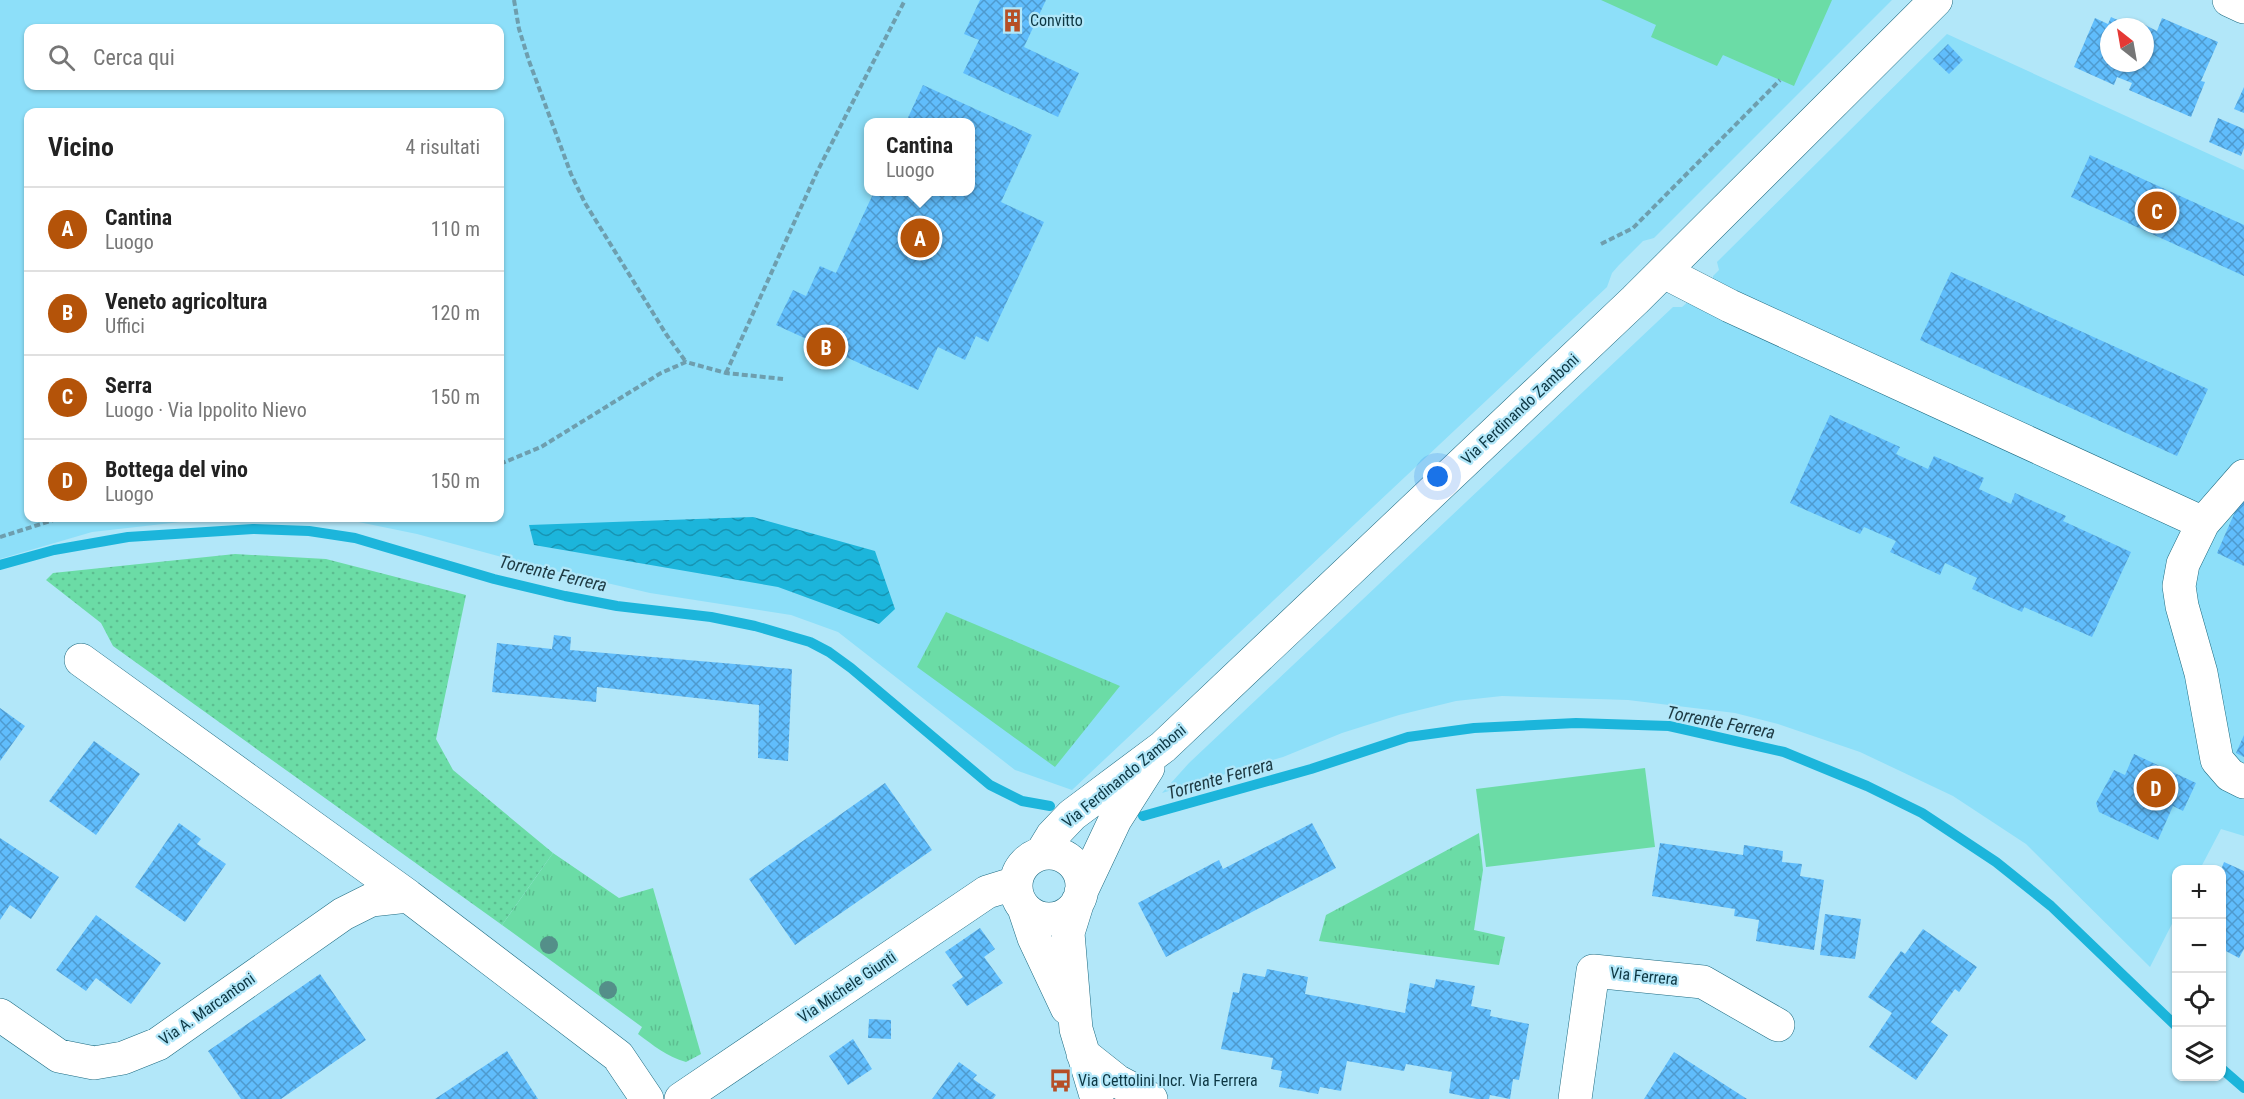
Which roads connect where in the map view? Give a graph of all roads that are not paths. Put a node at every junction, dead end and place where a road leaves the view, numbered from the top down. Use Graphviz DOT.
graph roads {
  1 [pos="1936,0"];
  2 [pos="2229,0"];
  3 [pos="2244,7"];
  4 [pos="1664,272"];
  5 [pos="2244,476"];
  6 [pos="2203,523"];
  7 [pos="81,660"];
  8 [pos="1163,747"];
  9 [pos="2244,782"];
  10 [pos="1041,854"];
  11 [pos="1020,895"];
  12 [pos="408,896"];
  13 [pos="1080,896"];
  14 [pos="0,1015"];
  15 [pos="1778,1025"];
  16 [pos="1080,1041"];
  17 [pos="647,1099"];
  18 [pos="681,1099"];
  19 [pos="1097,1099"];
  20 [pos="1151,1099"];
  21 [pos="1575,1099"];
  1 -- 4 [label="street, Via Ferdinando Zamboni"];
  2 -- 3 [label="street"];
  4 -- 6 [label="street"];
  4 -- 8 [label="street, Via Ferdinando Zamboni"];
  5 -- 6 [label="street"];
  6 -- 9 [label="street"];
  7 -- 12 [label="street"];
  8 -- 10 [label="street, Via Ferdinando Zamboni"];
  8 -- 13 [label="street"];
  10 -- 11 [label="street, Via Ferdinando Zamboni"];
  10 -- 13 [label="street"];
  11 -- 13 [label="street"];
  11 -- 16 [label="street"];
  11 -- 18 [label="street, Via Michele Giunti"];
  12 -- 14 [label="street, Via A. Marcantoni"];
  12 -- 17 [label="street"];
  13 -- 16 [label="street"];
  15 -- 21 [label="street, Via Ferrera"];
  16 -- 19 [label="street"];
  16 -- 20 [label="street"];
}
